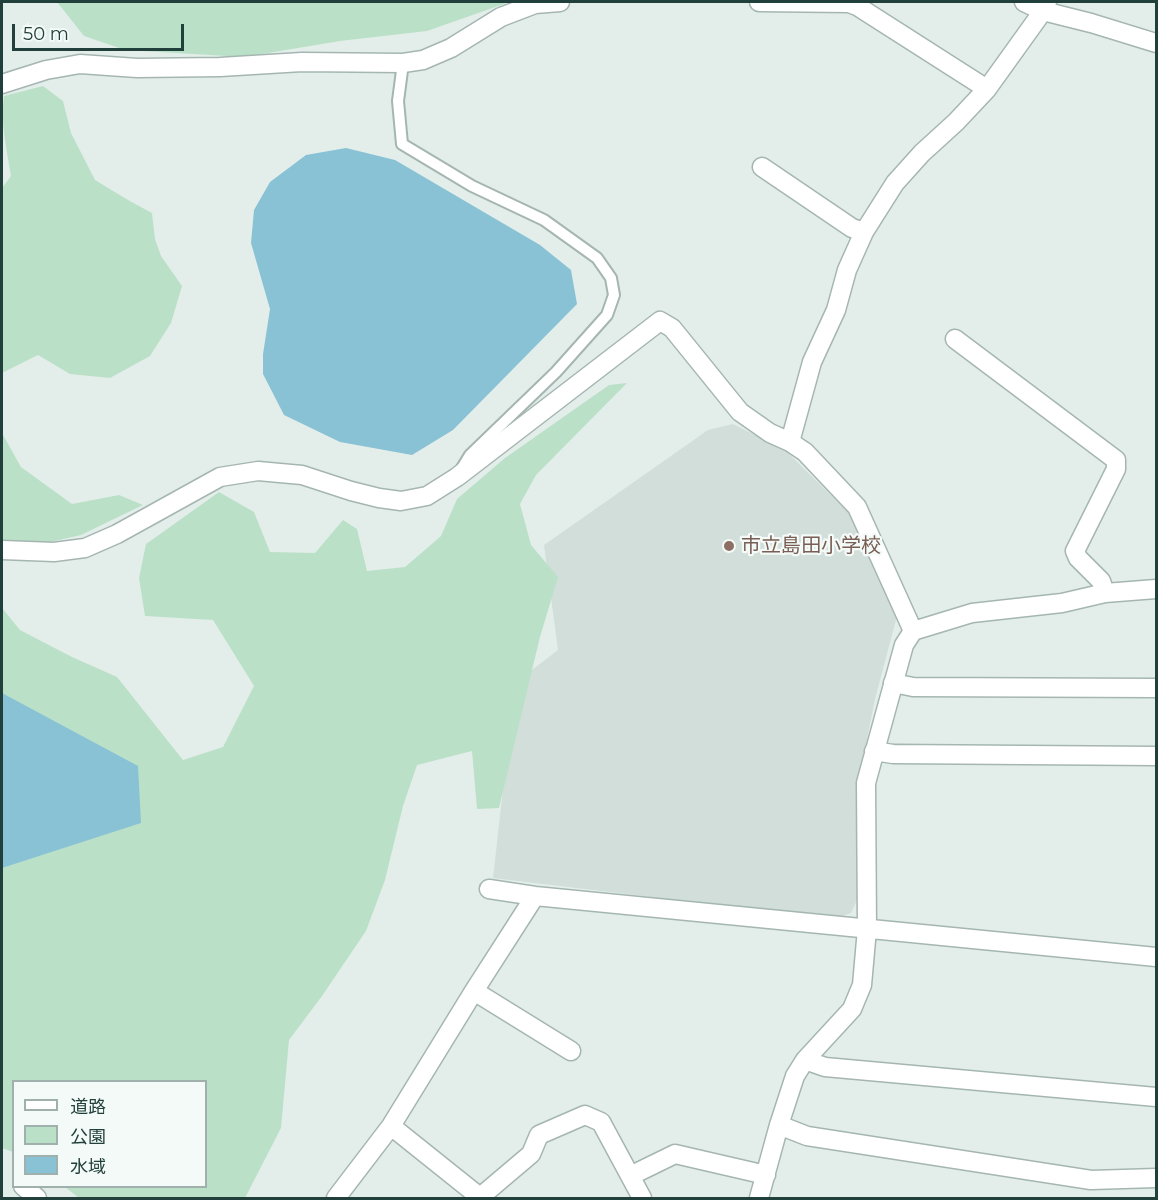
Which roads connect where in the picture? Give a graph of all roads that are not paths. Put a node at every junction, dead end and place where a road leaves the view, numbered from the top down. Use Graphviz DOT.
graph roads {
  1 [pos="560,2"];
  2 [pos="759,2"];
  3 [pos="1024,2"];
  4 [pos="1045,6"];
  5 [pos="1156,43"];
  6 [pos="403,63"];
  7 [pos="2,84"];
  8 [pos="987,89"];
  9 [pos="762,167"];
  10 [pos="864,232"];
  11 [pos="955,339"];
  12 [pos="790,442"];
  13 [pos="457,477"];
  14 [pos="2,550"];
  15 [pos="1156,589"];
  16 [pos="1105,593"];
  17 [pos="913,631"];
  18 [pos="893,683"];
  19 [pos="1156,688"];
  20 [pos="874,751"];
  21 [pos="1156,756"];
  22 [pos="489,890"];
  23 [pos="535,896"];
  24 [pos="867,928"];
  25 [pos="1156,957"];
  26 [pos="474,991"];
  27 [pos="571,1051"];
  28 [pos="806,1060"];
  29 [pos="1156,1097"];
  30 [pos="780,1125"];
  31 [pos="391,1126"];
  32 [pos="766,1175"];
  33 [pos="630,1176"];
  34 [pos="1156,1178"];
  35 [pos="25,1188"];
  36 [pos="37,1198"];
  37 [pos="336,1198"];
  38 [pos="480,1198"];
  39 [pos="642,1198"];
  40 [pos="759,1198"];
  1 -- 6 [label="street"];
  2 -- 8 [label="street"];
  3 -- 4 [label="street"];
  4 -- 5 [label="street"];
  4 -- 8 [label="street"];
  6 -- 7 [label="street"];
  6 -- 13 [label="lane"];
  8 -- 10 [label="street"];
  9 -- 10 [label="street"];
  10 -- 12 [label="street"];
  11 -- 16 [label="street"];
  12 -- 13 [label="street"];
  12 -- 17 [label="street"];
  13 -- 14 [label="street"];
  15 -- 16 [label="street"];
  16 -- 17 [label="street"];
  17 -- 18 [label="street"];
  18 -- 19 [label="street"];
  18 -- 20 [label="street"];
  20 -- 21 [label="street"];
  20 -- 24 [label="street"];
  22 -- 23 [label="street"];
  23 -- 24 [label="street"];
  23 -- 26 [label="street"];
  24 -- 25 [label="street"];
  24 -- 28 [label="street"];
  26 -- 27 [label="street"];
  26 -- 31 [label="street"];
  28 -- 29 [label="street"];
  28 -- 30 [label="street"];
  30 -- 32 [label="street"];
  30 -- 34 [label="street"];
  31 -- 37 [label="street"];
  31 -- 38 [label="street"];
  32 -- 33 [label="street"];
  32 -- 40 [label="street"];
  33 -- 38 [label="street"];
  33 -- 39 [label="street"];
  35 -- 36 [label="street"];
}
